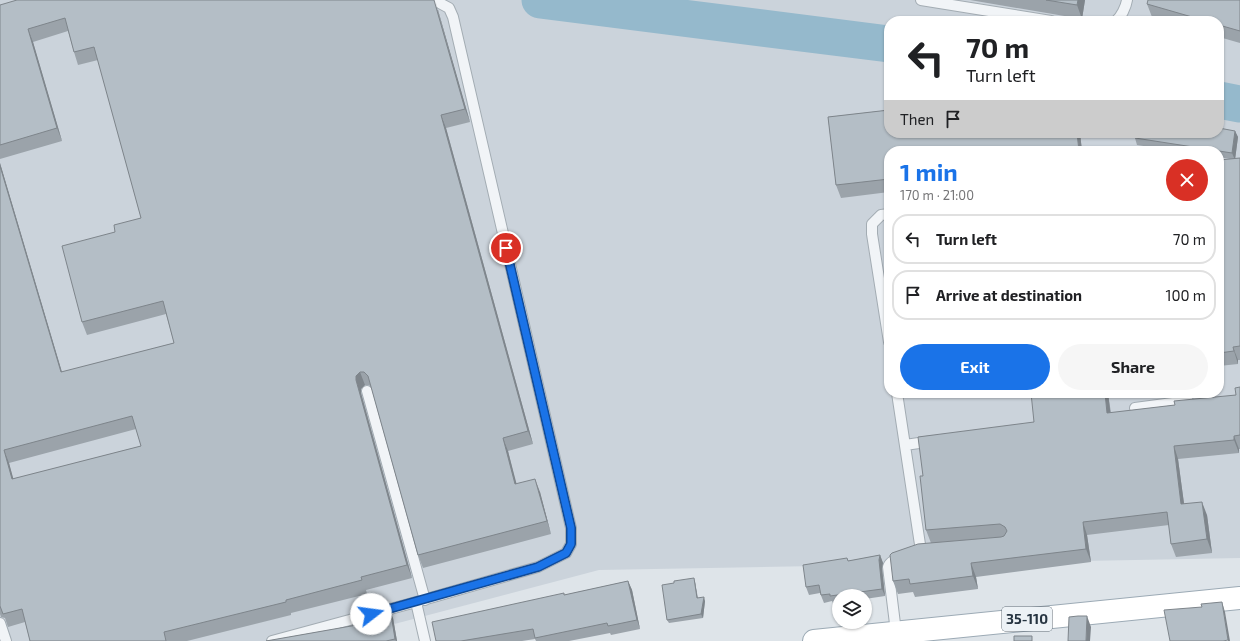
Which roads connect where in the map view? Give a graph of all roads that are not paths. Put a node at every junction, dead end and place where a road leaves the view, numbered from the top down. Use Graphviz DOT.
graph roads {
  1 [pos="434,0"];
  2 [pos="921,0"];
  3 [pos="1127,0"];
  4 [pos="1020,16"];
  5 [pos="1120,16"];
  6 [pos="884,215"];
  7 [pos="884,309"];
  8 [pos="367,391"];
  9 [pos="898,398"];
  10 [pos="1195,400"];
  11 [pos="1135,408"];
  12 [pos="942,440"];
  13 [pos="905,445"];
  14 [pos="1240,598"];
  15 [pos="420,601"];
  16 [pos="0,622"];
  17 [pos="896,632"];
  18 [pos="6,641"];
  19 [pos="272,641"];
  20 [pos="425,641"];
  21 [pos="814,641"];
  1 -- 15 [label="lane"];
  2 -- 4 [label="lane"];
  3 -- 5 [label="lane"];
  6 -- 7 [label="lane"];
  8 -- 15 [label="lane"];
  9 -- 13 [label="lane"];
  10 -- 11 [label="lane"];
  12 -- 13 [label="lane"];
  13 -- 17 [label="lane"];
  14 -- 17 [label="main road, 35-110"];
  15 -- 19 [label="lane"];
  15 -- 20 [label="lane"];
  16 -- 18 [label="lane"];
  17 -- 21 [label="main road, 35-110"];
}
